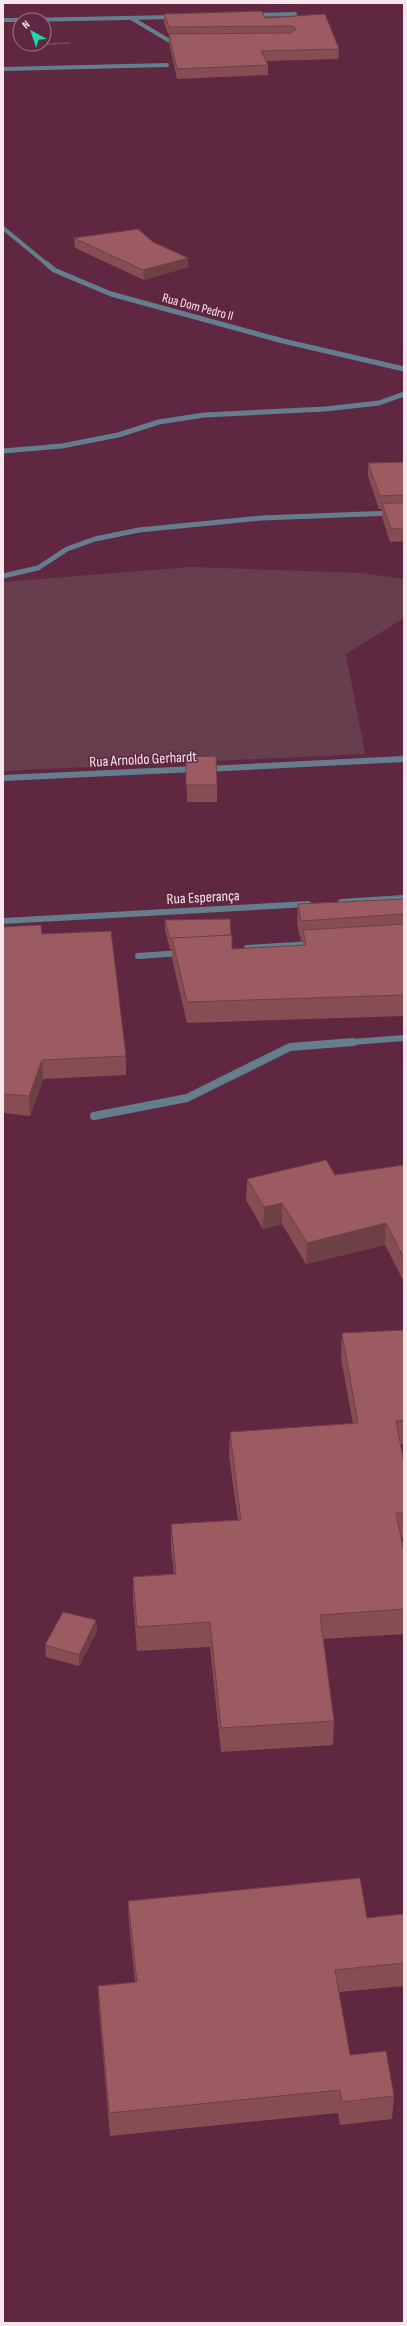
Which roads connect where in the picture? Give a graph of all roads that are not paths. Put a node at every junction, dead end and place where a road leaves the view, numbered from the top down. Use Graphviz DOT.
graph roads {
  1 [pos="295,14"];
  2 [pos="248,15"];
  3 [pos="178,16"];
  4 [pos="130,18"];
  5 [pos="52,19"];
  6 [pos="183,40"];
  7 [pos="166,65"];
  8 [pos="3,69"];
  9 [pos="3,228"];
  10 [pos="404,369"];
  11 [pos="404,394"];
  12 [pos="3,450"];
  13 [pos="398,512"];
  14 [pos="3,576"];
  15 [pos="404,759"];
  16 [pos="3,778"];
  17 [pos="404,898"];
  18 [pos="335,902"];
  19 [pos="312,904"];
  20 [pos="3,921"];
  21 [pos="325,943"];
  22 [pos="239,949"];
  23 [pos="193,952"];
  24 [pos="138,956"];
  25 [pos="404,1038"];
  26 [pos="94,1116"];
  1 -- 2 [label="street"];
  3 -- 4 [label="street"];
  4 -- 5 [label="street"];
  4 -- 6 [label="street"];
  7 -- 8 [label="street"];
  9 -- 10 [label="street, Rua Dom Pedro II"];
  11 -- 12 [label="street"];
  13 -- 14 [label="street"];
  15 -- 16 [label="street, Rua Arnoldo Gerhardt"];
  17 -- 18 [label="street"];
  19 -- 20 [label="street, Rua Esperança"];
  21 -- 22 [label="street"];
  23 -- 24 [label="street"];
  25 -- 26 [label="street"];
}
